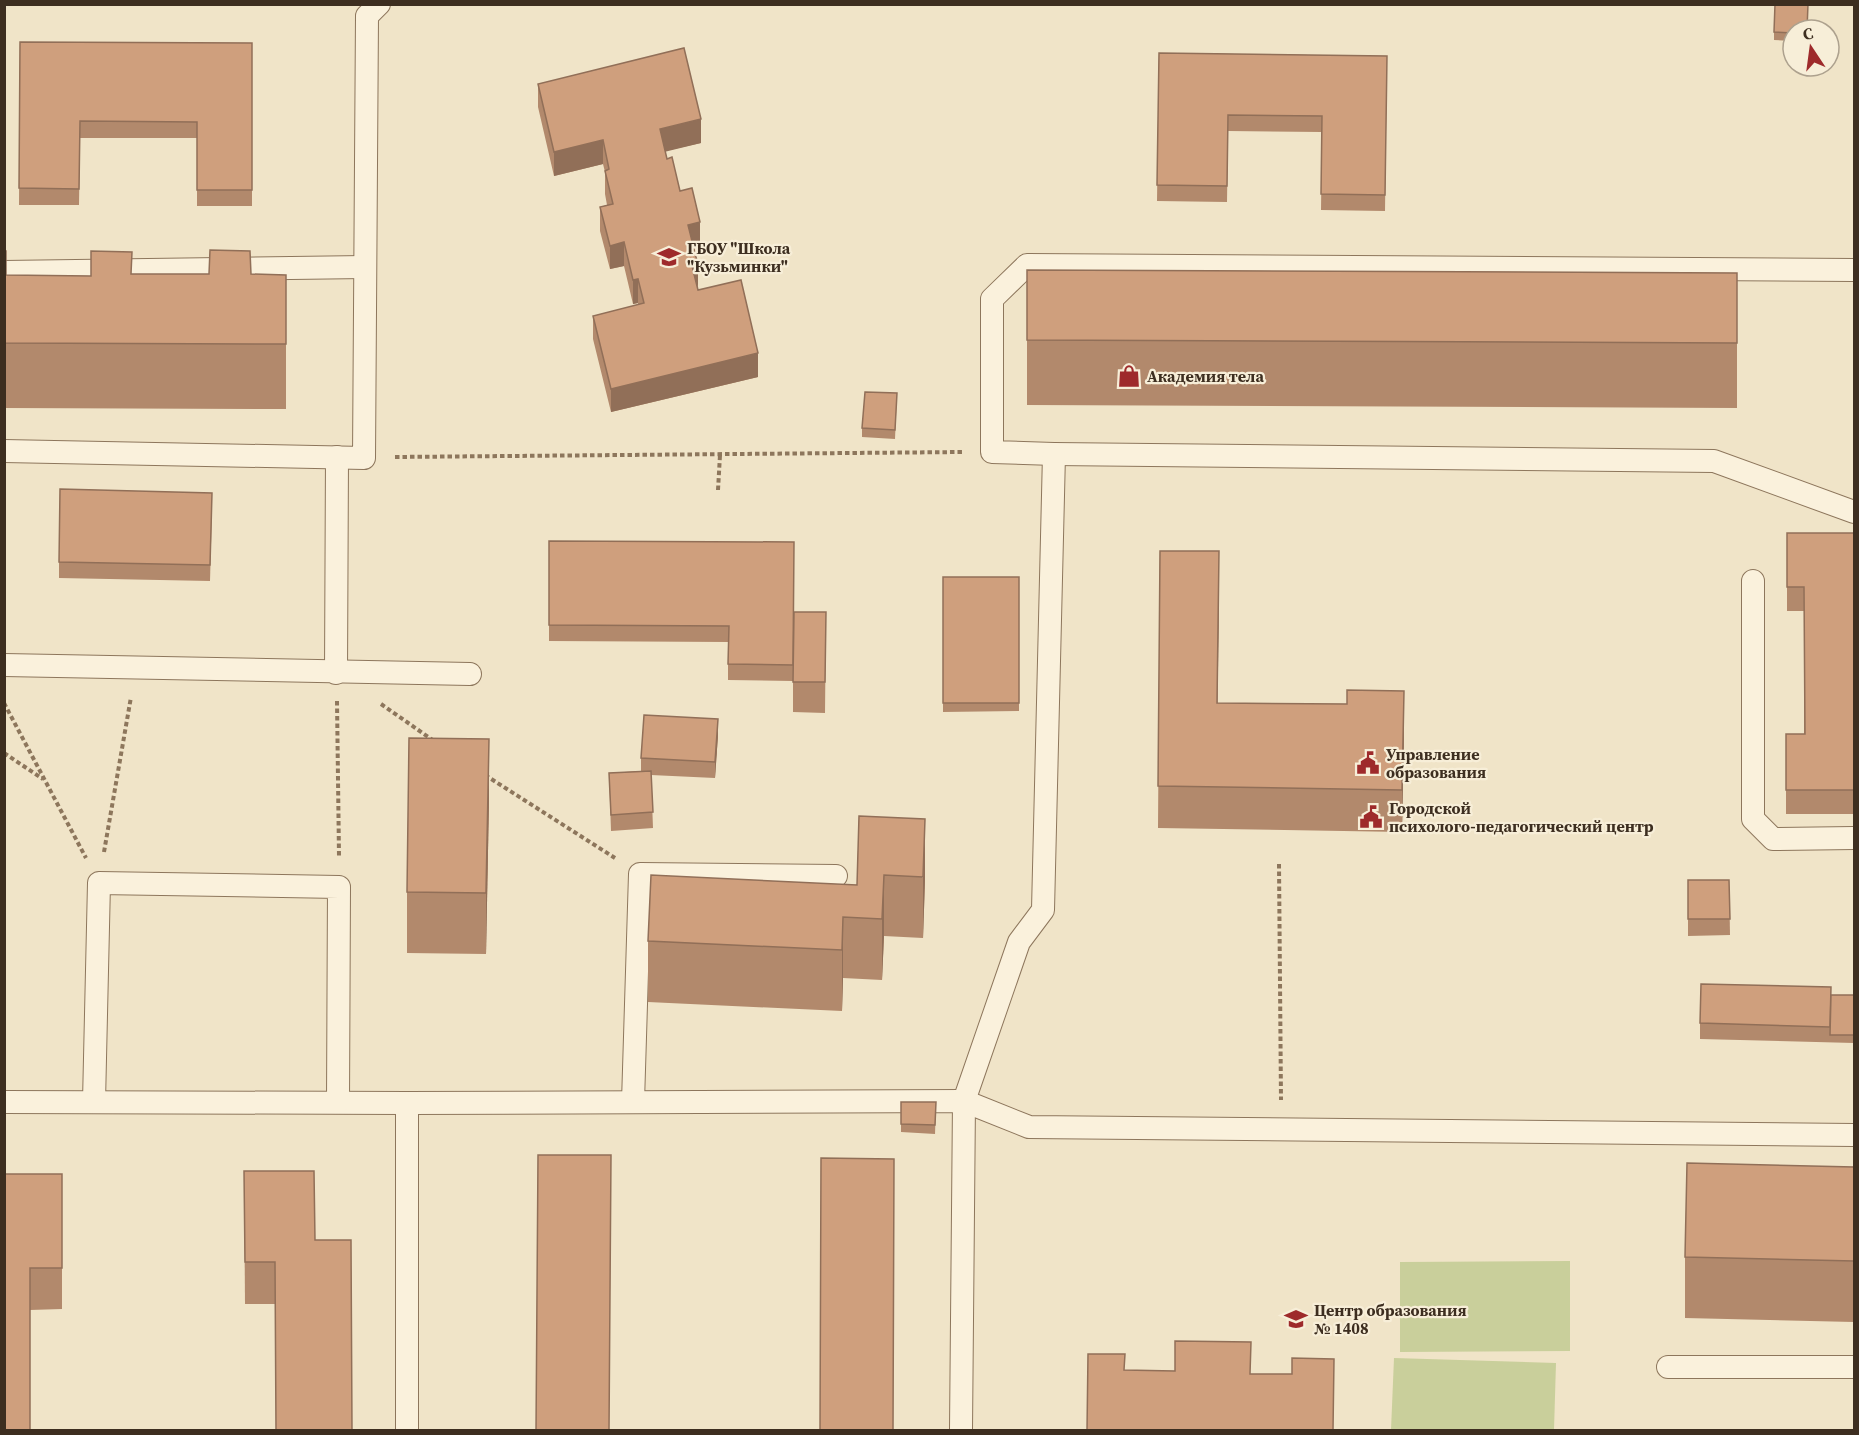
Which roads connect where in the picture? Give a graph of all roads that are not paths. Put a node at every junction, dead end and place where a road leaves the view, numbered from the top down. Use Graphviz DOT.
graph roads {
  1 [pos="379,4"];
  2 [pos="365,267"];
  3 [pos="1854,270"];
  4 [pos="4,272"];
  5 [pos="4,451"];
  6 [pos="1054,454"];
  7 [pos="337,457"];
  8 [pos="1854,512"];
  9 [pos="1753,581"];
  10 [pos="4,665"];
  11 [pos="336,673"];
  12 [pos="470,674"];
  13 [pos="1854,838"];
  14 [pos="836,876"];
  15 [pos="964,1101"];
  16 [pos="4,1102"];
  17 [pos="94,1102"];
  18 [pos="338,1102"];
  19 [pos="633,1102"];
  20 [pos="407,1103"];
  21 [pos="1854,1135"];
  22 [pos="1668,1367"];
  23 [pos="1854,1367"];
  24 [pos="406,1431"];
  25 [pos="961,1431"];
  1 -- 2 [label="lane"];
  2 -- 4 [label="lane"];
  2 -- 7 [label="lane"];
  3 -- 6 [label="lane"];
  5 -- 7 [label="lane"];
  6 -- 8 [label="lane"];
  6 -- 15 [label="lane"];
  7 -- 11 [label="lane"];
  9 -- 13 [label="lane"];
  10 -- 11 [label="lane"];
  11 -- 12 [label="lane"];
  14 -- 19 [label="lane"];
  15 -- 19 [label="lane"];
  15 -- 21 [label="lane"];
  15 -- 25 [label="lane"];
  16 -- 17 [label="lane"];
  17 -- 18 [label="lane"];
  17 -- 18 [label="lane"];
  18 -- 20 [label="lane"];
  19 -- 20 [label="lane"];
  20 -- 24 [label="lane"];
  22 -- 23 [label="lane"];
}
